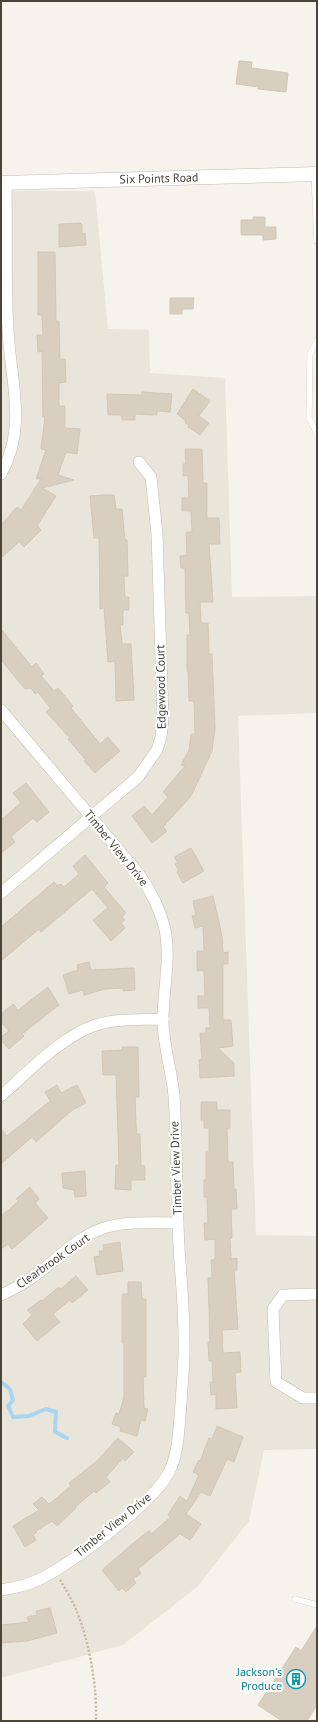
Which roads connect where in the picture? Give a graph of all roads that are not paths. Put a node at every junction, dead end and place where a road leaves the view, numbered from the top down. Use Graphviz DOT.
graph roads {
  1 [pos="315,174"];
  2 [pos="3,183"];
  3 [pos="317,241"];
  4 [pos="317,340"];
  5 [pos="310,418"];
  6 [pos="317,419"];
  7 [pos="317,434"];
  8 [pos="139,462"];
  9 [pos="1,474"];
  10 [pos="1,710"];
  11 [pos="92,817"];
  12 [pos="1,893"];
  13 [pos="163,1019"];
  14 [pos="1,1096"];
  15 [pos="178,1222"];
  16 [pos="317,1294"];
  17 [pos="1,1295"];
  18 [pos="317,1398"];
  19 [pos="1,1590"];
  20 [pos="295,1598"];
  21 [pos="317,1605"];
  1 -- 2 [label="street, Six Points Road"];
  1 -- 3 [label="lane"];
  2 -- 9 [label="street"];
  4 -- 5 [label="lane"];
  5 -- 6 [label="lane"];
  5 -- 7 [label="lane"];
  8 -- 11 [label="street, Edgewood Court"];
  10 -- 11 [label="street, Timber View Drive"];
  11 -- 12 [label="street, Edgewood Court"];
  11 -- 13 [label="street, Timber View Drive"];
  13 -- 14 [label="street"];
  13 -- 15 [label="street, Timber View Drive"];
  15 -- 17 [label="street, Clearbrook Court"];
  15 -- 19 [label="street, Timber View Drive"];
  16 -- 18 [label="street"];
  20 -- 21 [label="lane"];
}
